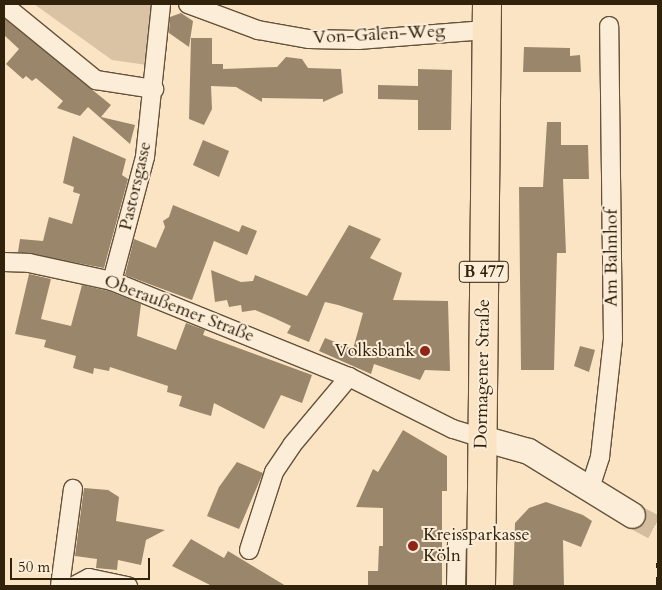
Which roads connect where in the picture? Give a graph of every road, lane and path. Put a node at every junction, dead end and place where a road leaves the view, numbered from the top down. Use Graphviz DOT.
graph roads {
  1 [pos="161,4"];
  2 [pos="188,4"];
  3 [pos="4,6"];
  4 [pos="487,17"];
  5 [pos="610,26"];
  6 [pos="154,89"];
  7 [pos="4,262"];
  8 [pos="112,281"];
  9 [pos="349,377"];
  10 [pos="482,438"];
  11 [pos="590,488"];
  12 [pos="73,489"];
  13 [pos="632,515"];
  14 [pos="480,535"];
  15 [pos="249,550"];
  16 [pos="60,586"];
  17 [pos="74,586"];
  18 [pos="128,586"];
  19 [pos="456,586"];
  20 [pos="481,586"];
  1 -- 6 [label="street, Pastorsgasse"];
  2 -- 4 [label="street, Von-Galen-Weg"];
  3 -- 6 [label="street"];
  4 -- 10 [label="main road, Dormagener Straße / B 477"];
  5 -- 11 [label="street, Am Bahnhof"];
  6 -- 8 [label="street, Pastorsgasse"];
  7 -- 8 [label="street, Oberaußemer Straße"];
  8 -- 9 [label="street, Oberaußemer Straße"];
  9 -- 10 [label="street, Oberaußemer Straße"];
  9 -- 15 [label="street"];
  10 -- 11 [label="main road, Oberaußemer Straße"];
  10 -- 14 [label="main road, Dormagener Straße / B 477"];
  11 -- 13 [label="main road, Oberaußemer Straße"];
  12 -- 16 [label="street"];
  14 -- 19 [label="street"];
  14 -- 20 [label="main road, Dormagener Straße / B 477"];
  17 -- 18 [label="street"];
}
